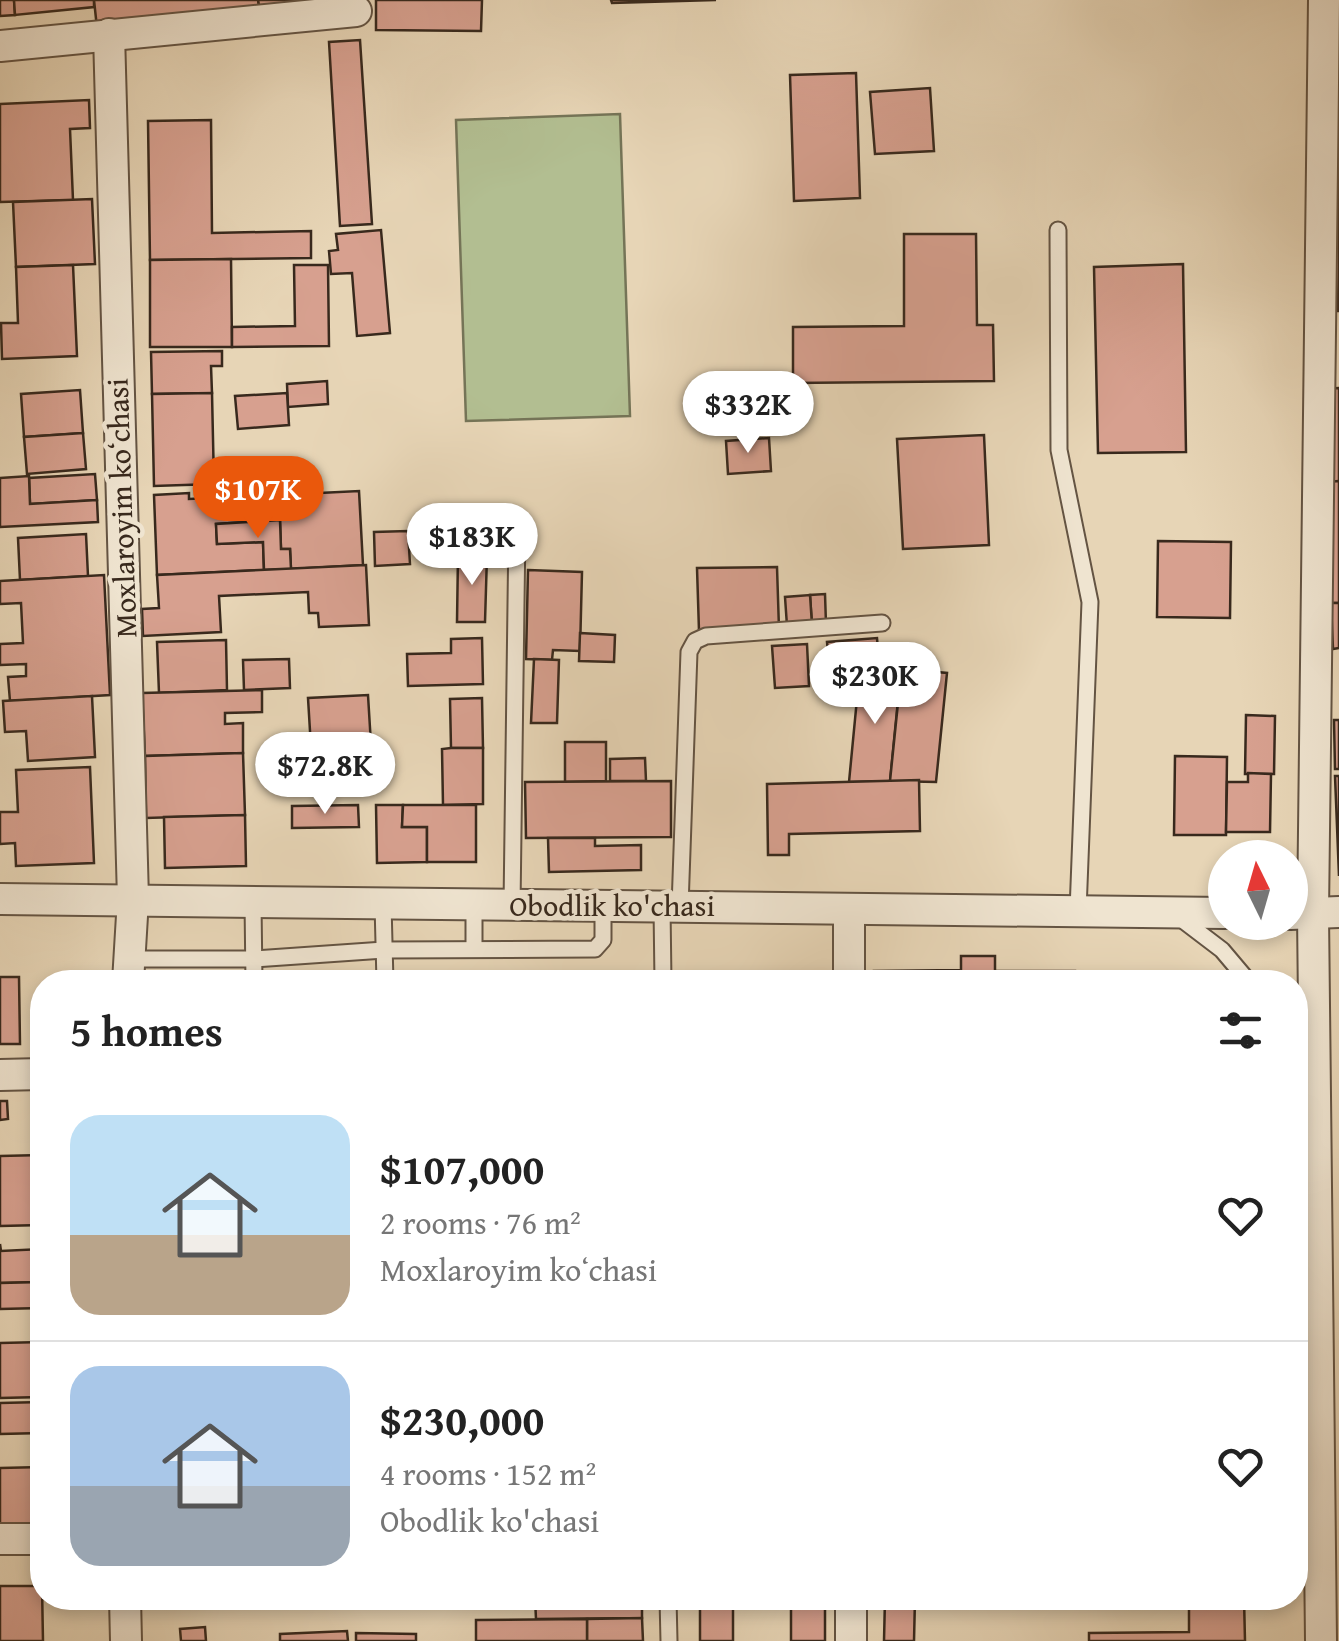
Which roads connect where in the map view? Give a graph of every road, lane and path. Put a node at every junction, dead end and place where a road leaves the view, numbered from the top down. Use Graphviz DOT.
graph roads {
  1 [pos="1324,0"];
  2 [pos="356,11"];
  3 [pos="109,34"];
  4 [pos="0,46"];
  5 [pos="1058,230"];
  6 [pos="516,528"];
  7 [pos="882,622"];
  8 [pos="0,899"];
  9 [pos="132,899"];
  10 [pos="253,903"];
  11 [pos="383,904"];
  12 [pos="474,905"];
  13 [pos="512,906"];
  14 [pos="603,906"];
  15 [pos="671,907"];
  16 [pos="849,909"];
  17 [pos="1078,911"];
  18 [pos="1173,912"];
  19 [pos="1208,913"];
  20 [pos="1314,913"];
  21 [pos="384,950"];
  22 [pos="474,950"];
  23 [pos="254,959"];
  24 [pos="129,970"];
  25 [pos="139,970"];
  26 [pos="254,970"];
  27 [pos="384,970"];
  28 [pos="664,970"];
  29 [pos="849,970"];
  30 [pos="1239,970"];
  31 [pos="1308,1074"];
  32 [pos="30,1075"];
  33 [pos="0,1076"];
  34 [pos="1315,1088"];
  35 [pos="0,1539"];
  36 [pos="30,1539"];
  37 [pos="125,1610"];
  38 [pos="668,1610"];
  39 [pos="850,1610"];
  40 [pos="126,1641"];
  41 [pos="669,1641"];
  42 [pos="851,1641"];
  43 [pos="1322,1641"];
  1 -- 20 [label="street"];
  2 -- 3 [label="street"];
  3 -- 4 [label="street"];
  3 -- 9 [label="street, Moxlaroyim koʻchasi"];
  5 -- 17 [label="lane"];
  6 -- 13 [label="lane"];
  7 -- 15 [label="lane"];
  8 -- 9 [label="street, Obodlik ko'chasi"];
  9 -- 10 [label="street, Obodlik ko'chasi"];
  9 -- 24 [label="street, Moxlaroyim koʻchasi"];
  10 -- 11 [label="street, Obodlik ko'chasi"];
  10 -- 23 [label="lane"];
  11 -- 12 [label="street, Obodlik ko'chasi"];
  11 -- 21 [label="lane"];
  12 -- 13 [label="street, Obodlik ko'chasi"];
  12 -- 22 [label="lane"];
  13 -- 14 [label="street, Obodlik ko'chasi"];
  14 -- 15 [label="street, Obodlik ko'chasi"];
  14 -- 22 [label="lane"];
  15 -- 16 [label="street, Obodlik ko'chasi"];
  15 -- 28 [label="lane"];
  16 -- 17 [label="street, Obodlik ko'chasi"];
  16 -- 29 [label="street"];
  17 -- 18 [label="street, Obodlik ko'chasi"];
  18 -- 19 [label="street, Obodlik ko'chasi"];
  18 -- 30 [label="lane"];
  20 -- 34 [label="street"];
  21 -- 22 [label="lane"];
  21 -- 23 [label="lane"];
  21 -- 27 [label="lane"];
  23 -- 25 [label="lane"];
  23 -- 26 [label="lane"];
  31 -- 34 [label="lane"];
  32 -- 33 [label="street"];
  34 -- 43 [label="street"];
  35 -- 36 [label="street"];
  37 -- 40 [label="street"];
  38 -- 41 [label="lane"];
  39 -- 42 [label="street"];
}
